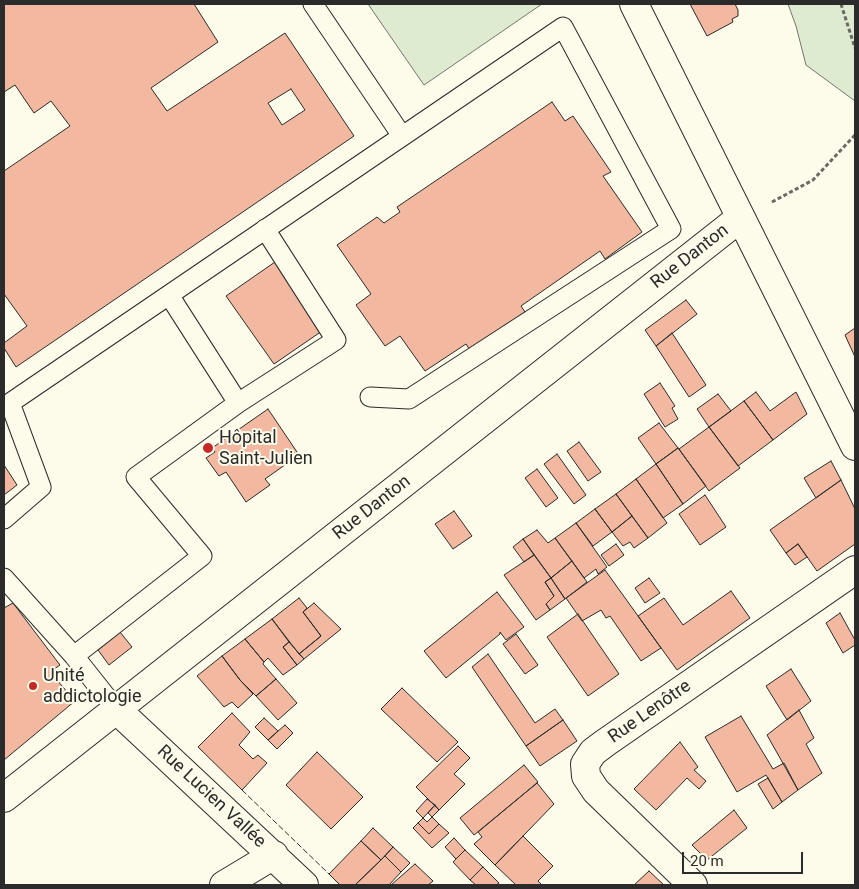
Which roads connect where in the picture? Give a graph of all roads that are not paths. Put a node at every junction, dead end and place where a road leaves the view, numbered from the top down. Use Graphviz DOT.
graph roads {
  1 [pos="313,4"];
  2 [pos="634,4"];
  3 [pos="402,136"];
  4 [pos="740,218"];
  5 [pos="265,230"];
  6 [pos="169,295"];
  7 [pos="370,398"];
  8 [pos="238,403"];
  9 [pos="855,446"];
  10 [pos="4,519"];
  11 [pos="855,570"];
  12 [pos="4,578"];
  13 [pos="74,656"];
  14 [pos="116,709"];
  15 [pos="4,798"];
  16 [pos="274,856"];
  17 [pos="224,885"];
  18 [pos="304,885"];
  19 [pos="693,885"];
  1 -- 3 [label="lane"];
  2 -- 4 [label="street"];
  3 -- 5 [label="lane"];
  3 -- 7 [label="lane"];
  4 -- 9 [label="street"];
  4 -- 14 [label="street, Rue Danton"];
  5 -- 6 [label="lane"];
  5 -- 8 [label="lane"];
  6 -- 8 [label="lane"];
  6 -- 10 [label="lane"];
  8 -- 13 [label="lane"];
  11 -- 19 [label="street, Rue Lenôtre"];
  12 -- 13 [label="lane"];
  13 -- 14 [label="lane"];
  14 -- 15 [label="street, Rue Danton"];
  14 -- 16 [label="street, Rue Lucien Vallée"];
  16 -- 17 [label="street"];
  16 -- 18 [label="street, Rue Lucien Vallée"];
}
